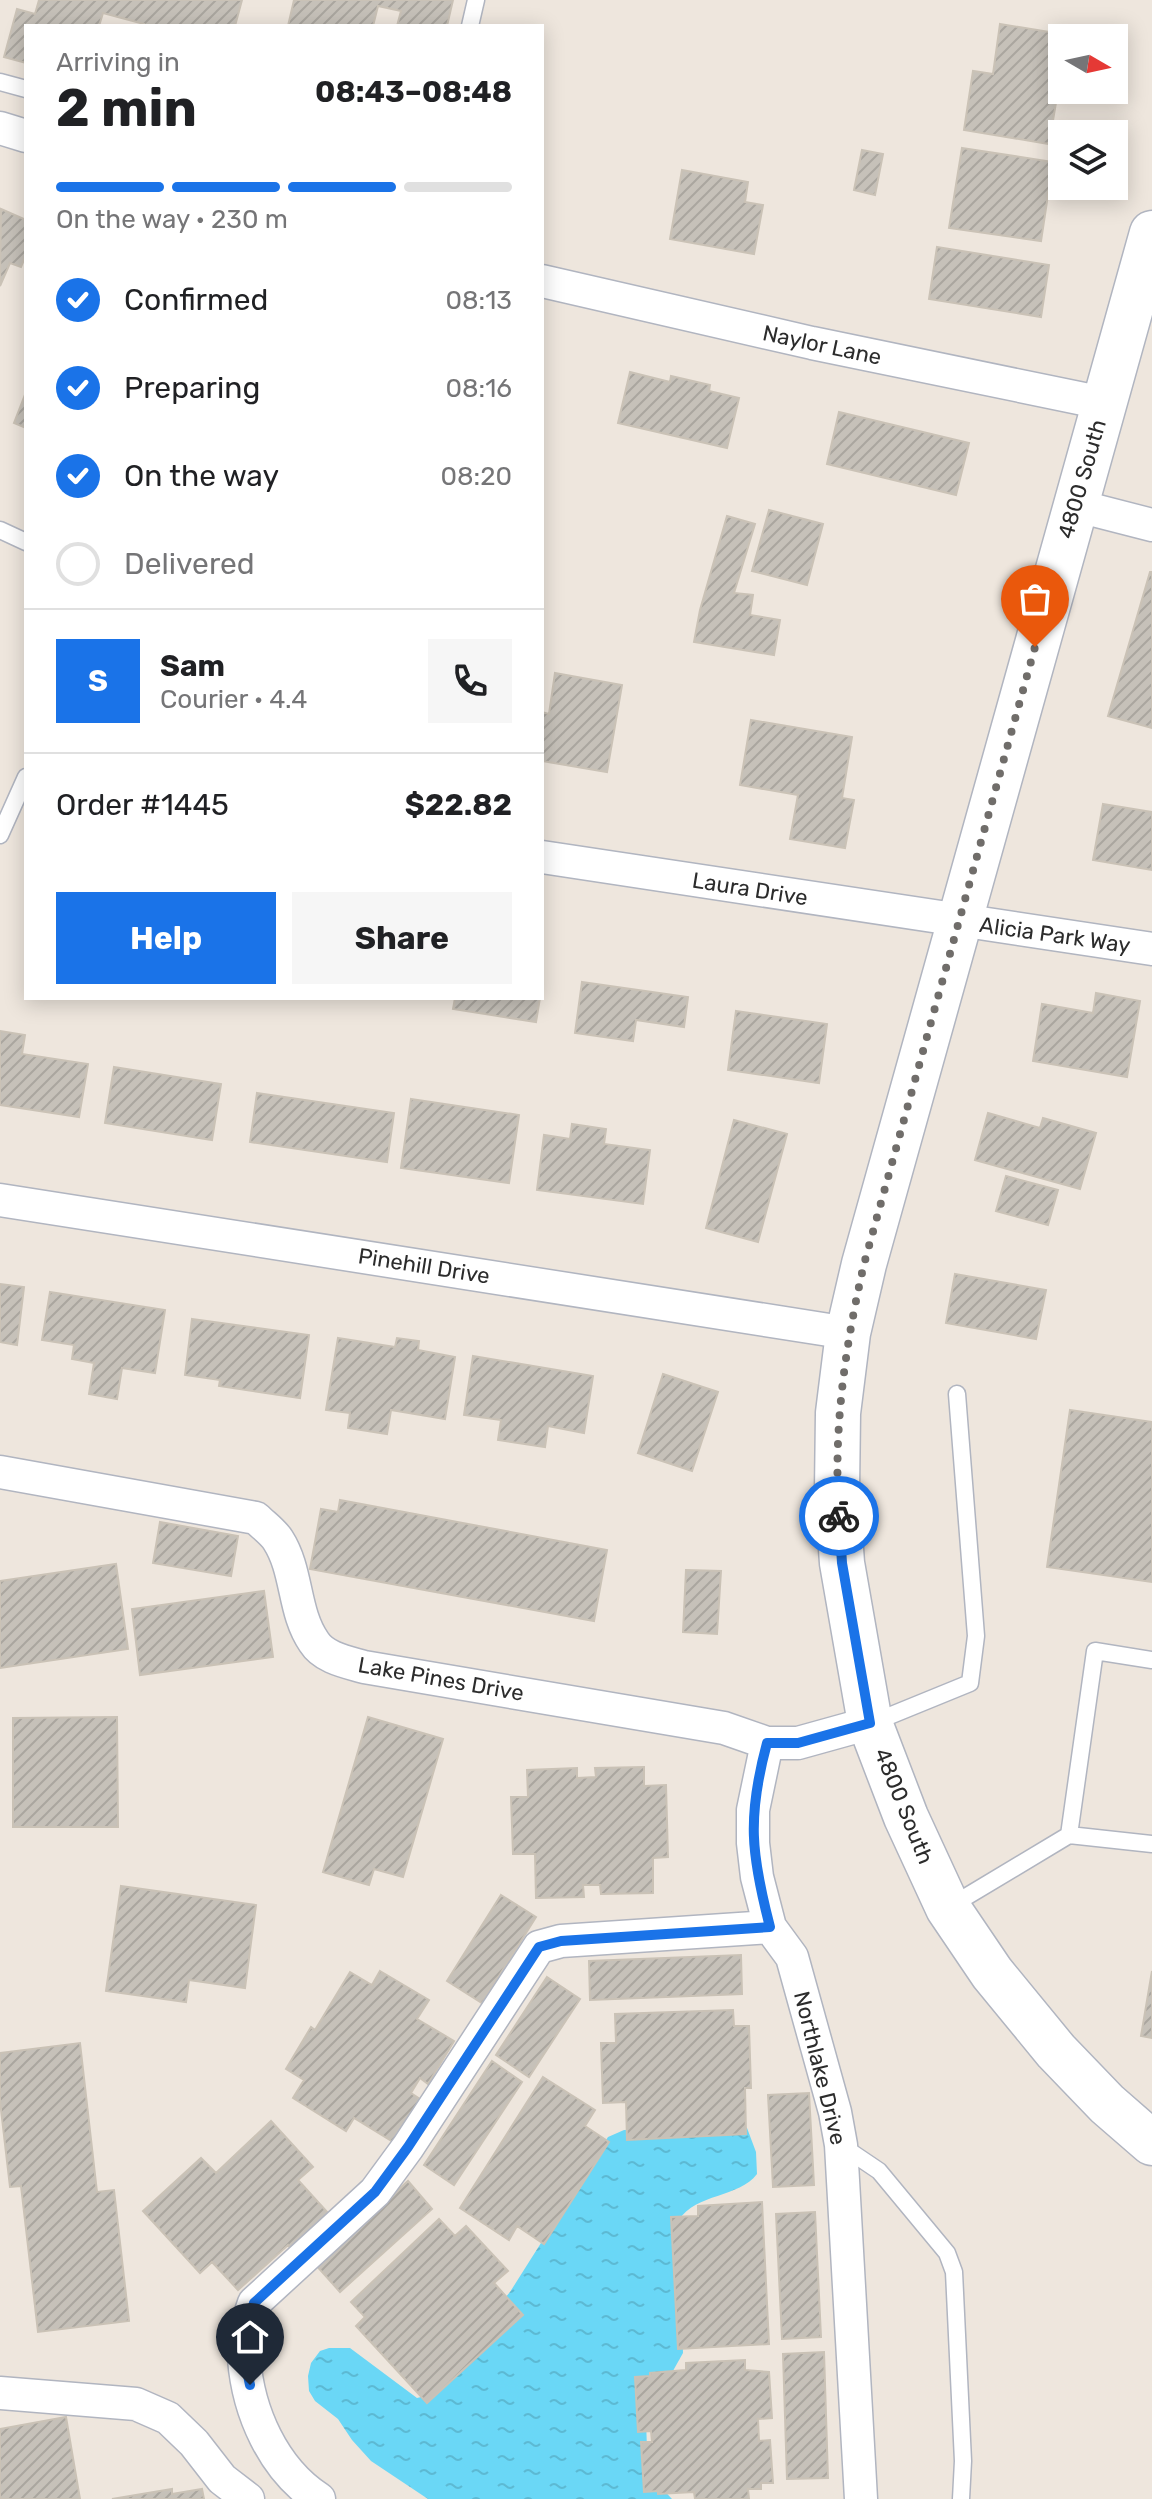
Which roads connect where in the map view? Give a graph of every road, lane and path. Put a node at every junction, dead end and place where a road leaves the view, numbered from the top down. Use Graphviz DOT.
graph roads {
  1 [pos="476,0"];
  2 [pos="470,24"];
  3 [pos="0,82"];
  4 [pos="24,88"];
  5 [pos="0,128"];
  6 [pos="24,135"];
  7 [pos="1152,233"];
  8 [pos="544,281"];
  9 [pos="1103,403"];
  10 [pos="1074,505"];
  11 [pos="1152,525"];
  12 [pos="0,530"];
  13 [pos="24,541"];
  14 [pos="24,781"];
  15 [pos="0,835"];
  16 [pos="544,857"];
  17 [pos="959,921"];
  18 [pos="1152,949"];
  19 [pos="0,1200"];
  20 [pos="848,1333"];
  21 [pos="957,1394"];
  22 [pos="0,1472"];
  23 [pos="1152,1660"];
  24 [pos="870,1723"];
  25 [pos="767,1743"];
  26 [pos="1069,1835"];
  27 [pos="1152,1844"];
  28 [pos="948,1908"];
  29 [pos="770,1927"];
  30 [pos="1152,2143"];
  31 [pos="841,2145"];
  32 [pos="0,2393"];
  33 [pos="248,2499"];
  34 [pos="319,2499"];
  35 [pos="861,2499"];
  36 [pos="961,2499"];
  1 -- 2 [label="lane"];
  3 -- 4 [label="lane"];
  5 -- 6 [label="street"];
  7 -- 9 [label="street, 4800 South"];
  8 -- 9 [label="street, Naylor Lane"];
  9 -- 10 [label="street, 4800 South"];
  10 -- 11 [label="street"];
  10 -- 17 [label="street, 4800 South"];
  12 -- 13 [label="lane"];
  14 -- 15 [label="lane"];
  16 -- 17 [label="street, Laura Drive"];
  17 -- 18 [label="street, Alicia Park Way"];
  17 -- 20 [label="street, 4800 South"];
  19 -- 20 [label="street, Pinehill Drive"];
  20 -- 24 [label="street, 4800 South"];
  21 -- 24 [label="lane"];
  22 -- 25 [label="street, Lake Pines Drive"];
  23 -- 26 [label="lane"];
  24 -- 25 [label="street, Lake Pines Drive"];
  24 -- 28 [label="street, 4800 South"];
  25 -- 29 [label="street, Northlake Drive"];
  26 -- 27 [label="lane"];
  26 -- 28 [label="lane"];
  28 -- 30 [label="street, 4800 South"];
  29 -- 31 [label="street, Northlake Drive"];
  29 -- 34 [label="street"];
  31 -- 35 [label="street, Northlake Drive"];
  31 -- 36 [label="lane"];
  32 -- 33 [label="street"];
}
